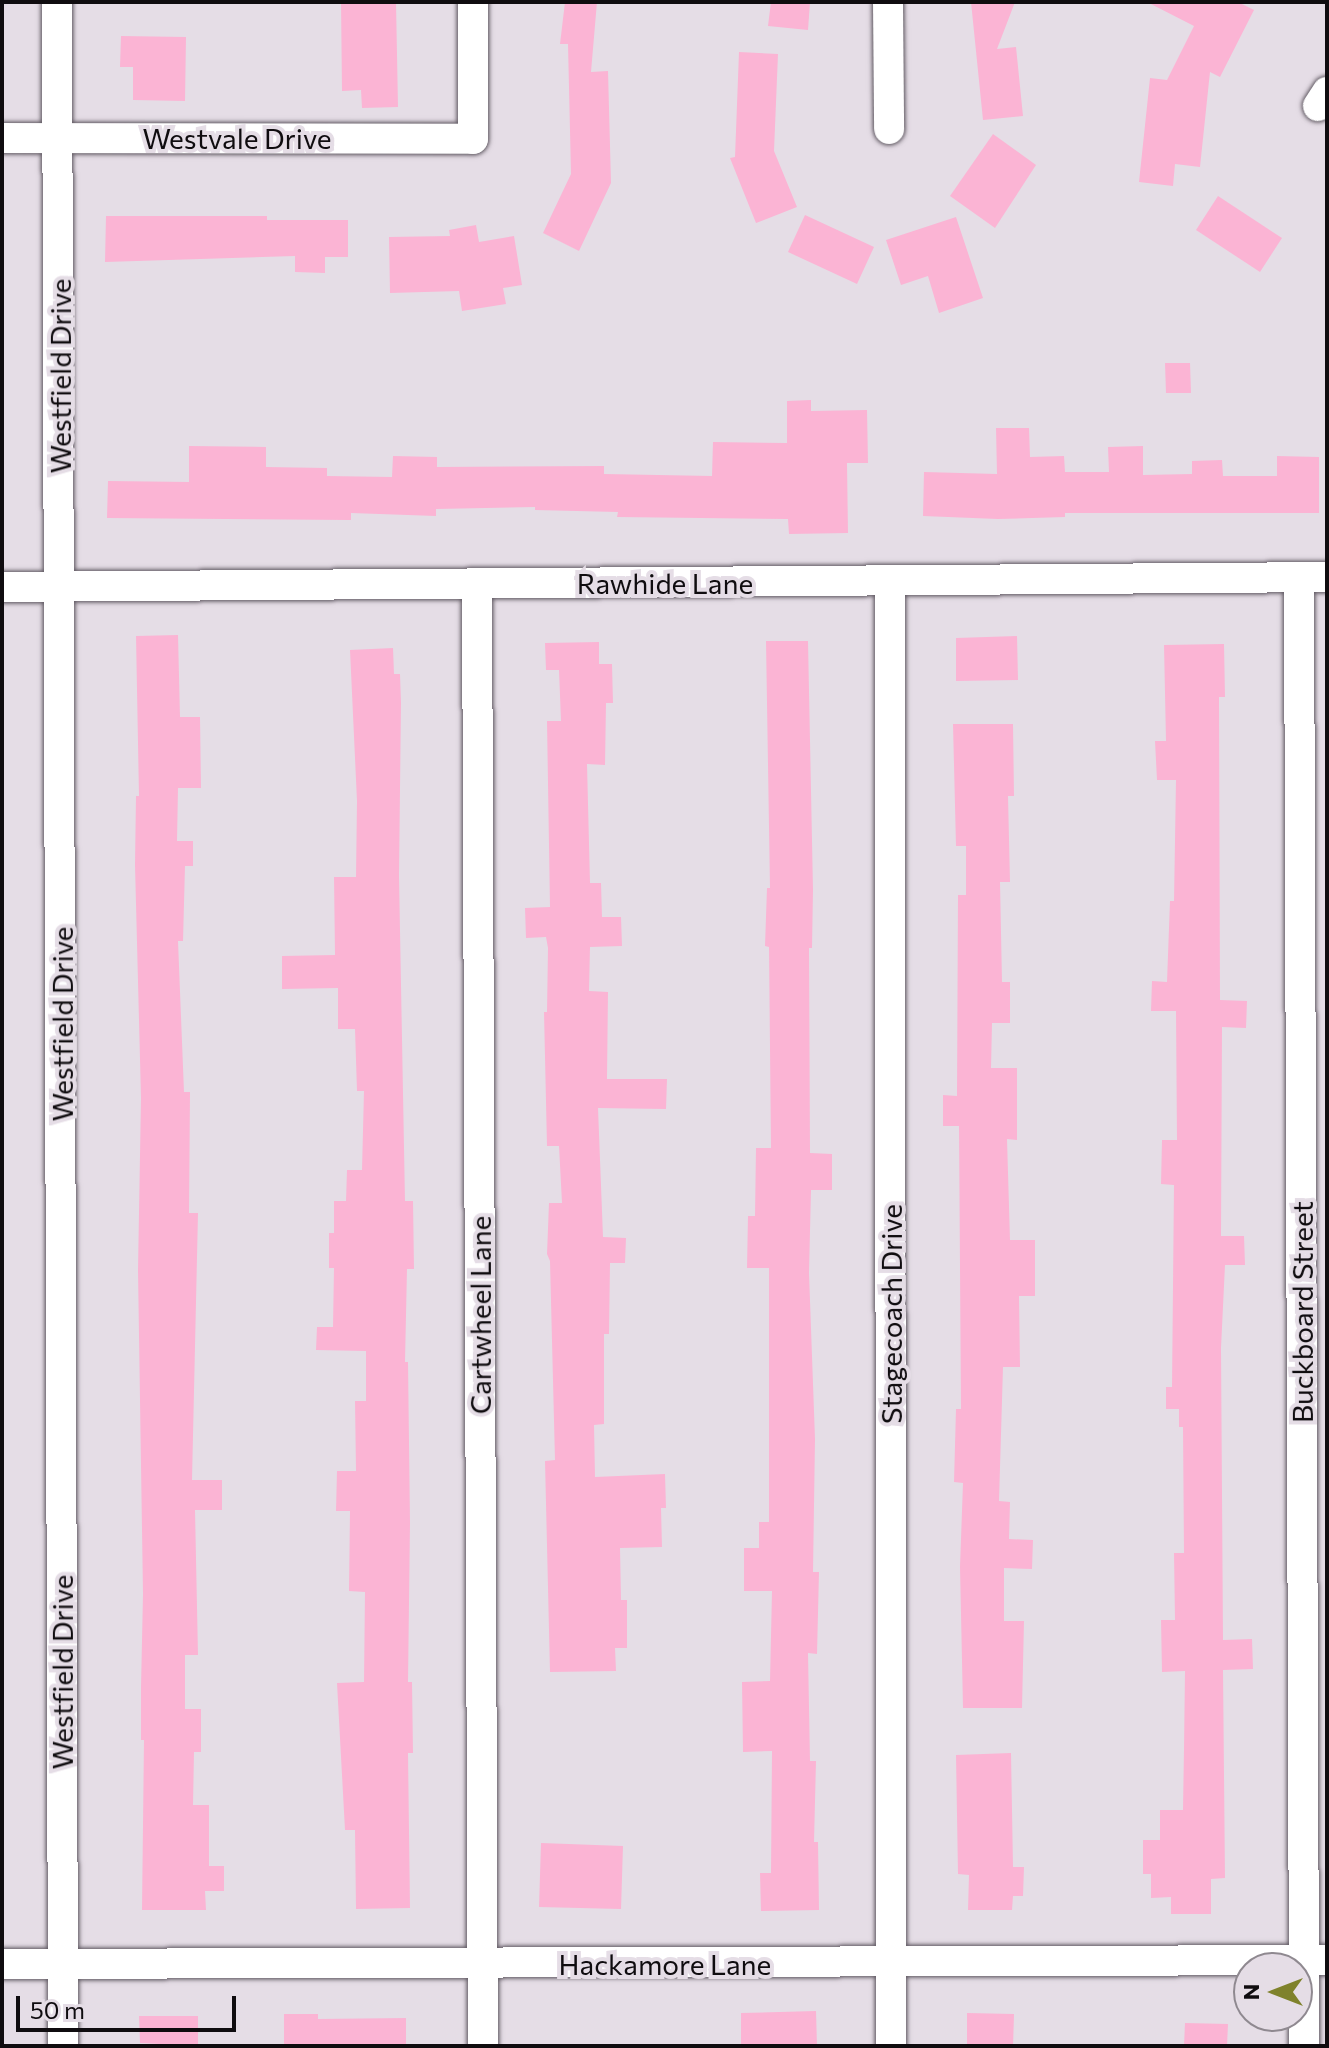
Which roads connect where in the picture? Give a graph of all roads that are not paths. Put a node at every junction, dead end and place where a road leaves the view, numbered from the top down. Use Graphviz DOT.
graph roads {
  1 [pos="57,2"];
  2 [pos="473,2"];
  3 [pos="888,2"];
  4 [pos="889,129"];
  5 [pos="58,137"];
  6 [pos="2,138"];
  7 [pos="1313,577"];
  8 [pos="477,583"];
  9 [pos="890,583"];
  10 [pos="2,587"];
  11 [pos="61,587"];
  12 [pos="1315,1960"];
  13 [pos="891,1963"];
  14 [pos="2,1964"];
  15 [pos="63,1964"];
  16 [pos="482,1965"];
  17 [pos="63,2046"];
  18 [pos="483,2046"];
  19 [pos="891,2046"];
  20 [pos="1304,2046"];
  1 -- 5 [label="street, Westfield Drive"];
  2 -- 5 [label="street, Westvale Drive"];
  3 -- 4 [label="street"];
  5 -- 6 [label="street, Westvale Drive"];
  5 -- 11 [label="street, Westfield Drive"];
  7 -- 9 [label="street, Rawhide Lane"];
  7 -- 12 [label="street, Buckboard Street"];
  8 -- 9 [label="street, Rawhide Lane"];
  8 -- 11 [label="street, Rawhide Lane"];
  8 -- 16 [label="street, Cartwheel Lane"];
  9 -- 13 [label="street, Stagecoach Drive"];
  10 -- 11 [label="street, Rawhide Lane"];
  11 -- 15 [label="street, Westfield Drive"];
  12 -- 13 [label="street, Hackamore Lane"];
  12 -- 20 [label="street, Buckboard Street"];
  13 -- 16 [label="street, Hackamore Lane"];
  13 -- 19 [label="street, Stagecoach Drive"];
  14 -- 15 [label="street, Hackamore Lane"];
  15 -- 16 [label="street, Hackamore Lane"];
  15 -- 17 [label="street, Westfield Drive"];
  16 -- 18 [label="street, Cartwheel Lane"];
}
